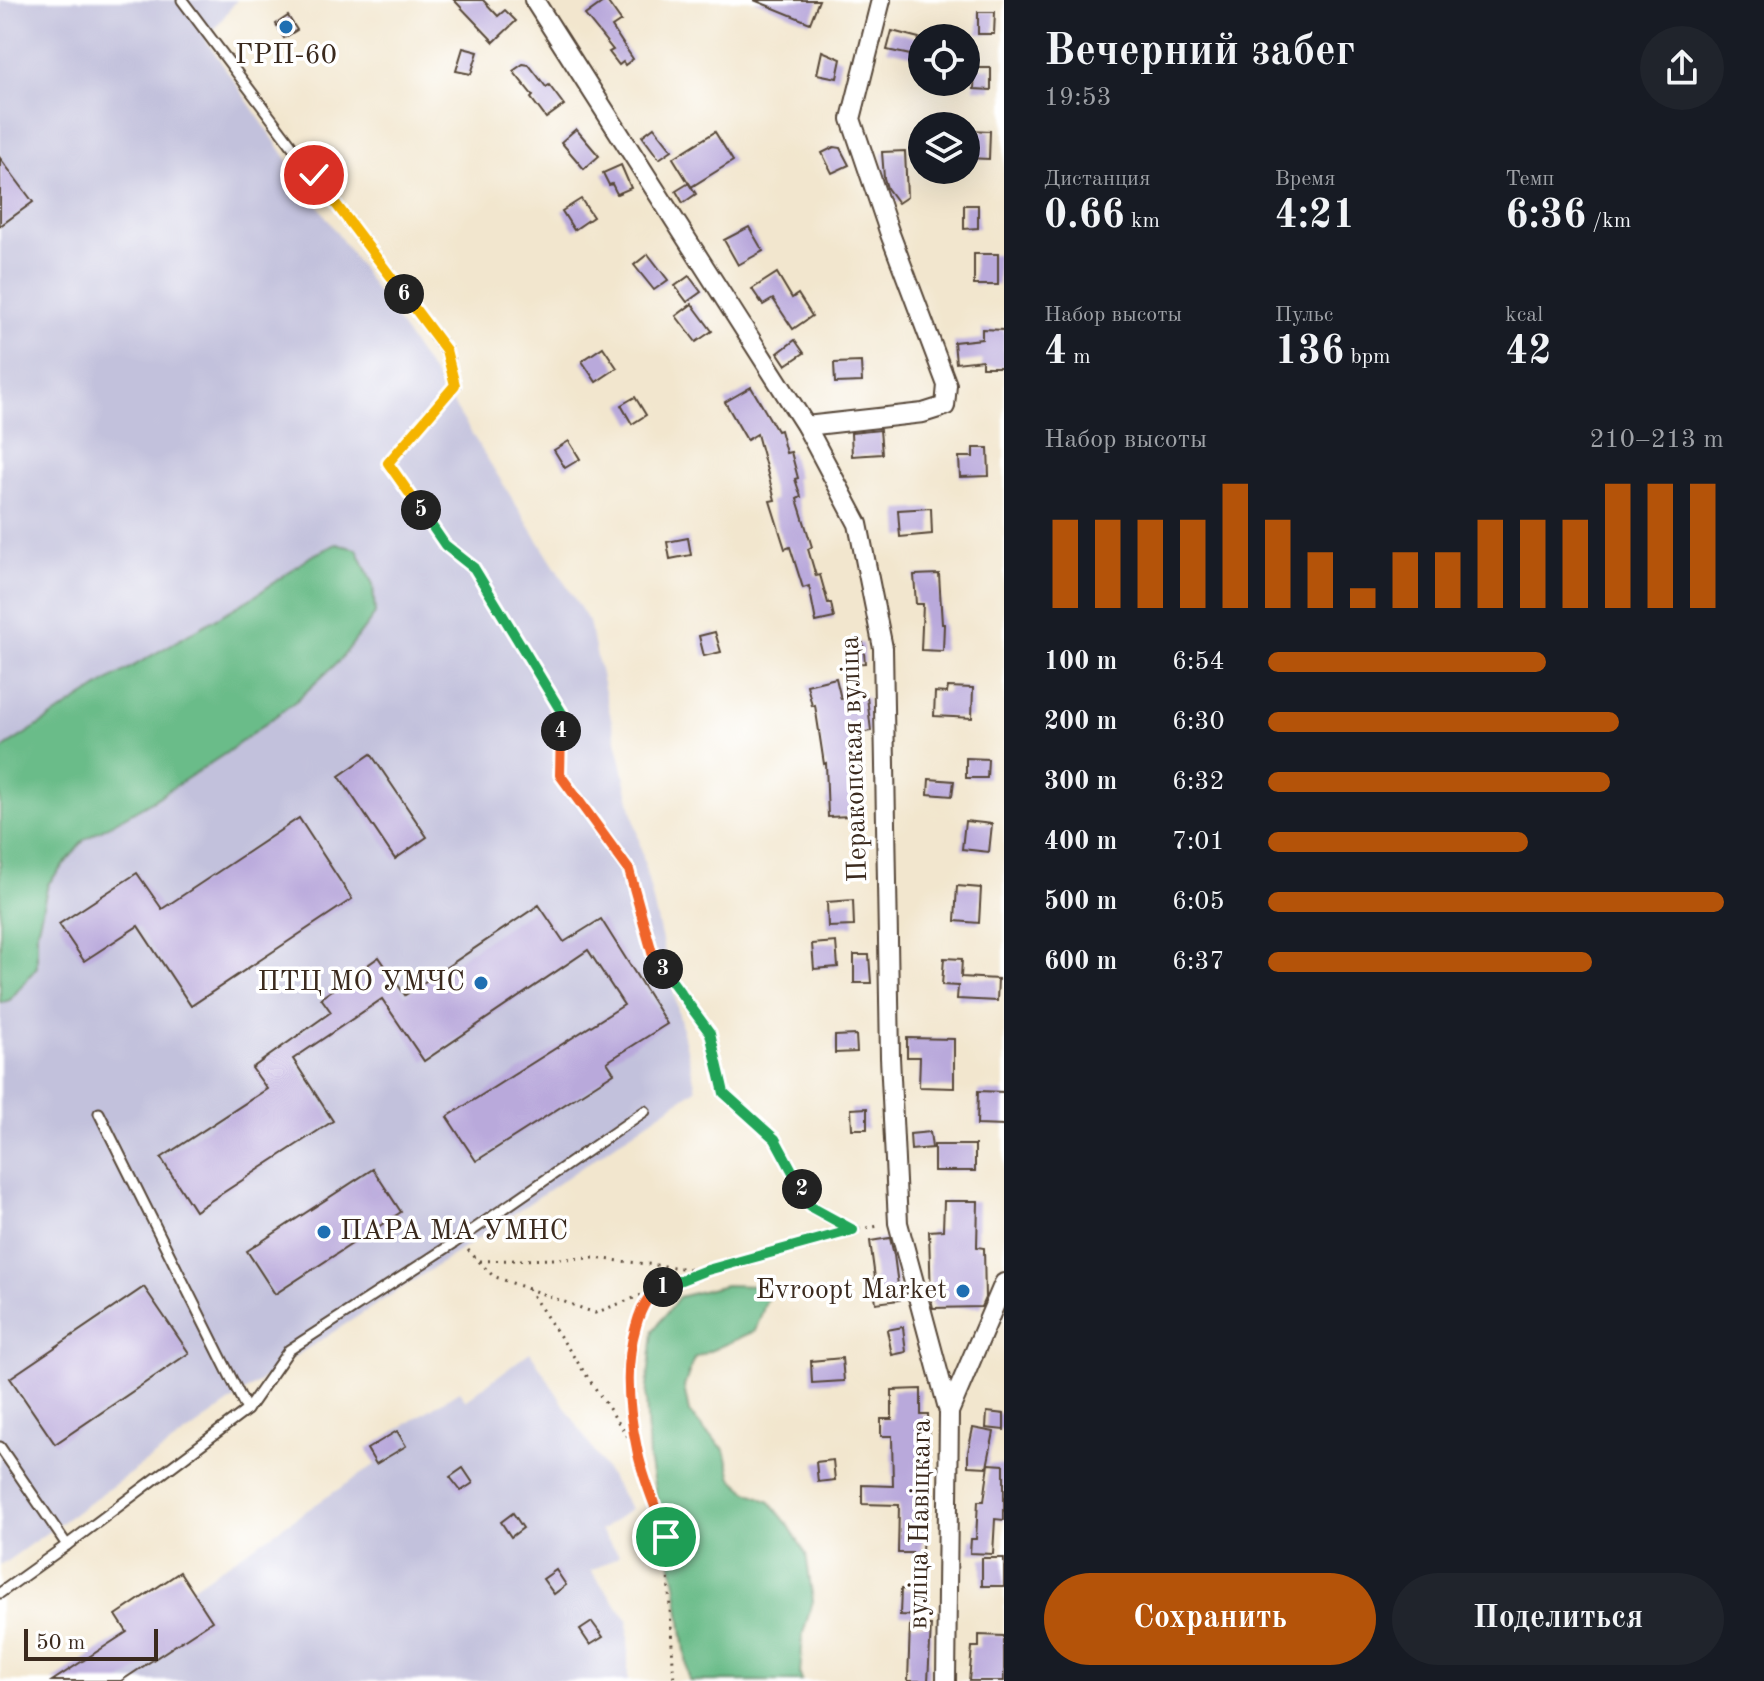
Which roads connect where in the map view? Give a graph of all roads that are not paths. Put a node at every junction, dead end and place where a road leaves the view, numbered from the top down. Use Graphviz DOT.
graph roads {
  1 [pos="182,0"];
  2 [pos="534,0"];
  3 [pos="881,0"];
  4 [pos="806,426"];
  5 [pos="388,463"];
  6 [pos="645,1111"];
  7 [pos="99,1113"];
  8 [pos="1004,1283"];
  9 [pos="247,1410"];
  10 [pos="949,1412"];
  11 [pos="0,1447"];
  12 [pos="67,1545"];
  13 [pos="0,1593"];
  14 [pos="946,1681"];
  1 -- 5 [label="lane"];
  2 -- 4 [label="street, Перакопская вуліца"];
  3 -- 4 [label="street"];
  4 -- 10 [label="street, Перакопская вуліца"];
  6 -- 9 [label="lane"];
  7 -- 9 [label="lane"];
  8 -- 10 [label="street, вуліца Навіцкага"];
  9 -- 12 [label="lane"];
  10 -- 14 [label="street, вуліца Навіцкага"];
  11 -- 12 [label="lane"];
  12 -- 13 [label="lane"];
}
